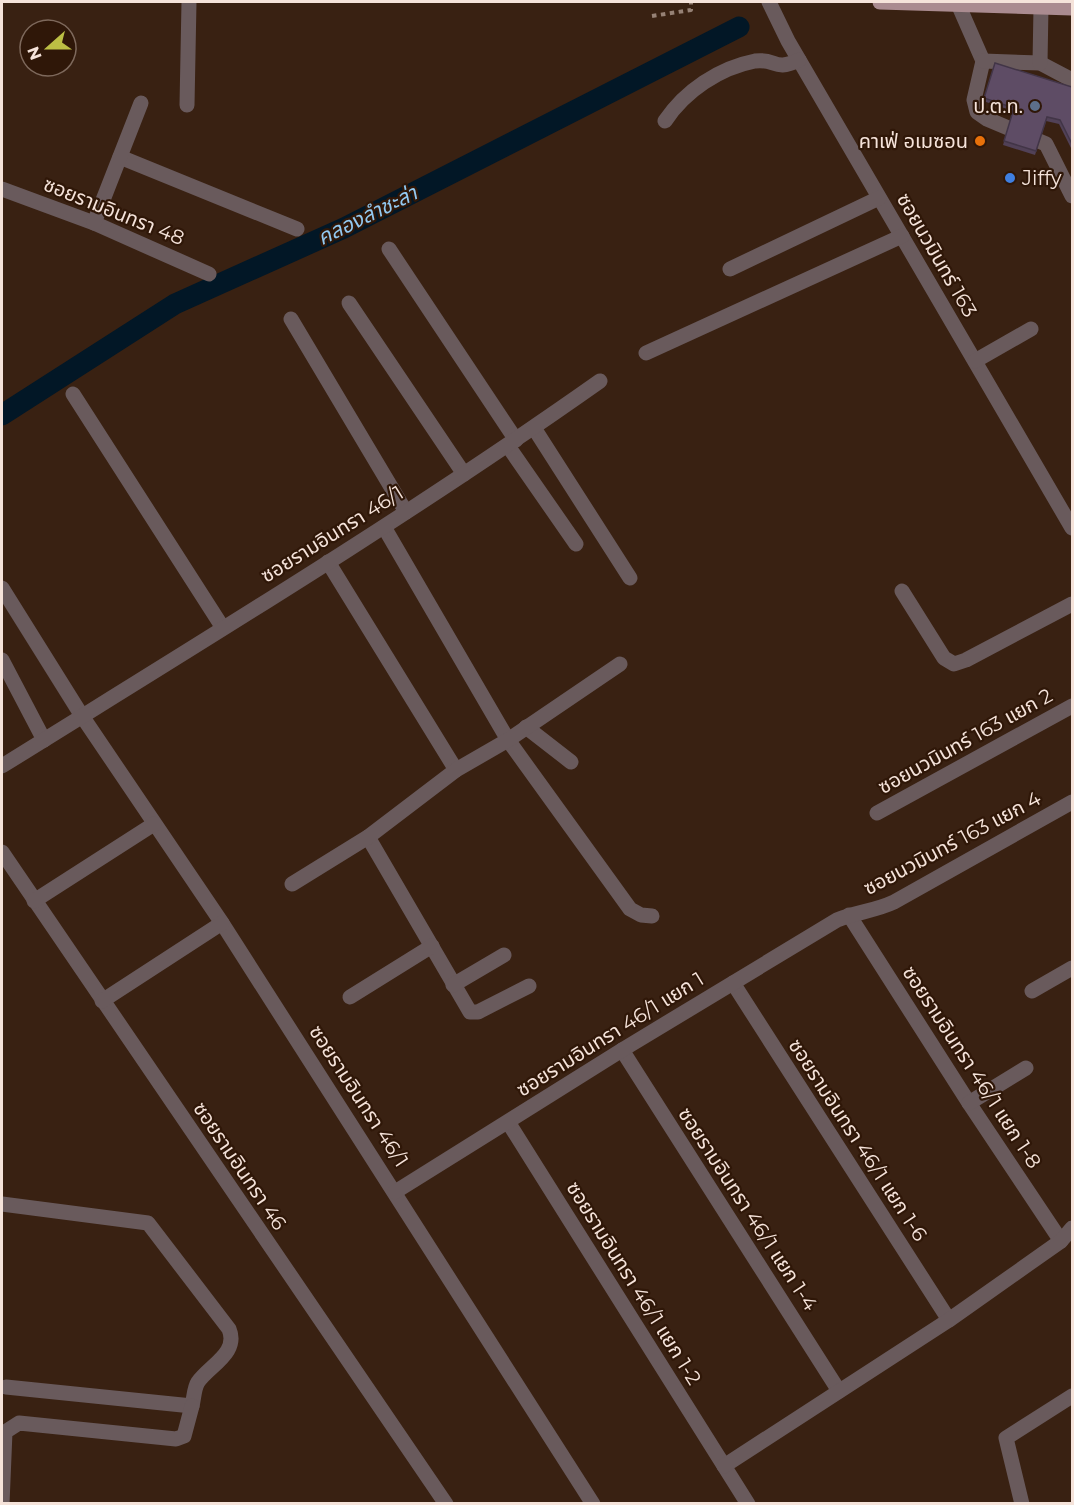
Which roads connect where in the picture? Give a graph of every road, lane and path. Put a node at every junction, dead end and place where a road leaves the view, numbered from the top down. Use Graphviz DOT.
graph roads {
  1 [pos="189,2"];
  2 [pos="691,2"];
  3 [pos="769,2"];
  4 [pos="880,2"];
  5 [pos="958,4"];
  6 [pos="1041,7"];
  7 [pos="1072,8"];
  8 [pos="652,16"];
  9 [pos="799,60"];
  10 [pos="982,61"];
  11 [pos="1040,63"];
  12 [pos="1072,80"];
  13 [pos="141,103"];
  14 [pos="187,105"];
  15 [pos="665,122"];
  16 [pos="120,157"];
  17 [pos="2,189"];
  18 [pos="1072,196"];
  19 [pos="879,198"];
  20 [pos="94,223"];
  21 [pos="297,229"];
  22 [pos="902,236"];
  23 [pos="389,249"];
  24 [pos="730,269"];
  25 [pos="209,274"];
  26 [pos="349,303"];
  27 [pos="291,319"];
  28 [pos="1031,329"];
  29 [pos="646,353"];
  30 [pos="975,361"];
  31 [pos="600,381"];
  32 [pos="73,393"];
  33 [pos="534,428"];
  34 [pos="512,443"];
  35 [pos="464,474"];
  36 [pos="406,512"];
  37 [pos="1072,524"];
  38 [pos="384,527"];
  39 [pos="576,544"];
  40 [pos="328,562"];
  41 [pos="630,578"];
  42 [pos="2,588"];
  43 [pos="902,591"];
  44 [pos="1072,604"];
  45 [pos="223,628"];
  46 [pos="2,660"];
  47 [pos="620,664"];
  48 [pos="1072,706"];
  49 [pos="82,716"];
  50 [pos="526,727"];
  51 [pos="44,740"];
  52 [pos="507,740"];
  53 [pos="571,762"];
  54 [pos="2,766"];
  55 [pos="456,770"];
  56 [pos="1072,802"];
  57 [pos="877,813"];
  58 [pos="154,824"];
  59 [pos="368,837"];
  60 [pos="2,852"];
  61 [pos="292,884"];
  62 [pos="34,901"];
  63 [pos="849,915"];
  64 [pos="652,916"];
  65 [pos="222,923"];
  66 [pos="432,946"];
  67 [pos="504,955"];
  68 [pos="1072,968"];
  69 [pos="733,983"];
  70 [pos="453,985"];
  71 [pos="529,986"];
  72 [pos="1032,991"];
  73 [pos="350,997"];
  74 [pos="102,1001"];
  75 [pos="622,1050"];
  76 [pos="1026,1068"];
  77 [pos="969,1103"];
  78 [pos="508,1122"];
  79 [pos="395,1192"];
  80 [pos="2,1204"];
  81 [pos="1072,1228"];
  82 [pos="1061,1241"];
  83 [pos="949,1320"];
  84 [pos="6,1387"];
  85 [pos="839,1391"];
  86 [pos="1072,1396"];
  87 [pos="192,1406"];
  88 [pos="724,1466"];
  89 [pos="2,1503"];
  90 [pos="446,1503"];
  91 [pos="593,1503"];
  92 [pos="747,1503"];
  93 [pos="1022,1503"];
  1 -- 14 [label="street"];
  2 -- 8 [label="path"];
  3 -- 9 [label="street, ซอยนวมินทร์ 163"];
  4 -- 5 [label="main road"];
  5 -- 6 [label="main road"];
  5 -- 10 [label="street"];
  6 -- 7 [label="main road"];
  6 -- 11 [label="street"];
  9 -- 15 [label="street"];
  9 -- 19 [label="street, ซอยนวมินทร์ 163"];
  10 -- 11 [label="street"];
  10 -- 18 [label="street"];
  11 -- 12 [label="street"];
  13 -- 16 [label="street"];
  16 -- 20 [label="street"];
  16 -- 21 [label="street"];
  17 -- 20 [label="street, ซอยรามอินทรา 48"];
  19 -- 22 [label="street, ซอยนวมินทร์ 163"];
  19 -- 24 [label="street"];
  20 -- 25 [label="street, ซอยรามอินทรา 48"];
  22 -- 29 [label="street"];
  22 -- 30 [label="street, ซอยนวมินทร์ 163"];
  23 -- 34 [label="street"];
  26 -- 35 [label="street"];
  27 -- 36 [label="street"];
  28 -- 30 [label="street"];
  30 -- 37 [label="street, ซอยนวมินทร์ 163"];
  31 -- 33 [label="street, ซอยรามอินทรา 46/1"];
  32 -- 45 [label="street"];
  33 -- 34 [label="street, ซอยรามอินทรา 46/1"];
  33 -- 41 [label="street"];
  34 -- 35 [label="street, ซอยรามอินทรา 46/1"];
  34 -- 39 [label="street"];
  35 -- 36 [label="street, ซอยรามอินทรา 46/1"];
  36 -- 38 [label="street, ซอยรามอินทรา 46/1"];
  38 -- 40 [label="street, ซอยรามอินทรา 46/1"];
  38 -- 52 [label="street"];
  40 -- 45 [label="street, ซอยรามอินทรา 46/1"];
  40 -- 55 [label="street"];
  42 -- 49 [label="street, ซอยรามอินทรา 46/1"];
  43 -- 44 [label="street"];
  45 -- 49 [label="street, ซอยรามอินทรา 46/1"];
  46 -- 51 [label="street"];
  47 -- 50 [label="street"];
  48 -- 57 [label="street, ซอยนวมินทร์ 163 แยก 2"];
  49 -- 51 [label="street"];
  49 -- 58 [label="street, ซอยรามอินทรา 46/1"];
  50 -- 52 [label="street"];
  50 -- 53 [label="street"];
  51 -- 54 [label="street"];
  52 -- 55 [label="street"];
  52 -- 64 [label="street"];
  55 -- 59 [label="street"];
  56 -- 63 [label="street, ซอยนวมินทร์ 163 แยก 4"];
  58 -- 62 [label="street"];
  58 -- 65 [label="street, ซอยรามอินทรา 46/1"];
  59 -- 61 [label="street"];
  59 -- 66 [label="street"];
  60 -- 62 [label="street, ซอยรามอินทรา 46"];
  62 -- 74 [label="street, ซอยรามอินทรา 46"];
  63 -- 69 [label="street, ซอยรามอินทรา 46/1 แยก 1"];
  63 -- 77 [label="street, ซอยรามอินทรา 46/1 แยก 1-8"];
  65 -- 74 [label="street"];
  65 -- 79 [label="street, ซอยรามอินทรา 46/1"];
  66 -- 70 [label="street"];
  66 -- 73 [label="street"];
  67 -- 70 [label="street"];
  68 -- 72 [label="street"];
  69 -- 75 [label="street, ซอยรามอินทรา 46/1 แยก 1"];
  69 -- 83 [label="street, ซอยรามอินทรา 46/1 แยก 1-6"];
  70 -- 71 [label="street"];
  74 -- 90 [label="street, ซอยรามอินทรา 46"];
  75 -- 78 [label="street, ซอยรามอินทรา 46/1 แยก 1"];
  75 -- 85 [label="street, ซอยรามอินทรา 46/1 แยก 1-4"];
  76 -- 77 [label="street"];
  77 -- 82 [label="street, ซอยรามอินทรา 46/1 แยก 1-8"];
  78 -- 79 [label="street, ซอยรามอินทรา 46/1 แยก 1"];
  78 -- 88 [label="street, ซอยรามอินทรา 46/1 แยก 1-2"];
  79 -- 91 [label="street, ซอยรามอินทรา 46/1"];
  80 -- 87 [label="street"];
  81 -- 82 [label="street"];
  82 -- 83 [label="street"];
  83 -- 85 [label="street"];
  84 -- 87 [label="street"];
  85 -- 88 [label="street"];
  86 -- 93 [label="street"];
  87 -- 89 [label="street"];
  88 -- 92 [label="street, ซอยรามอินทรา 46/1 แยก 1-2"];
}
